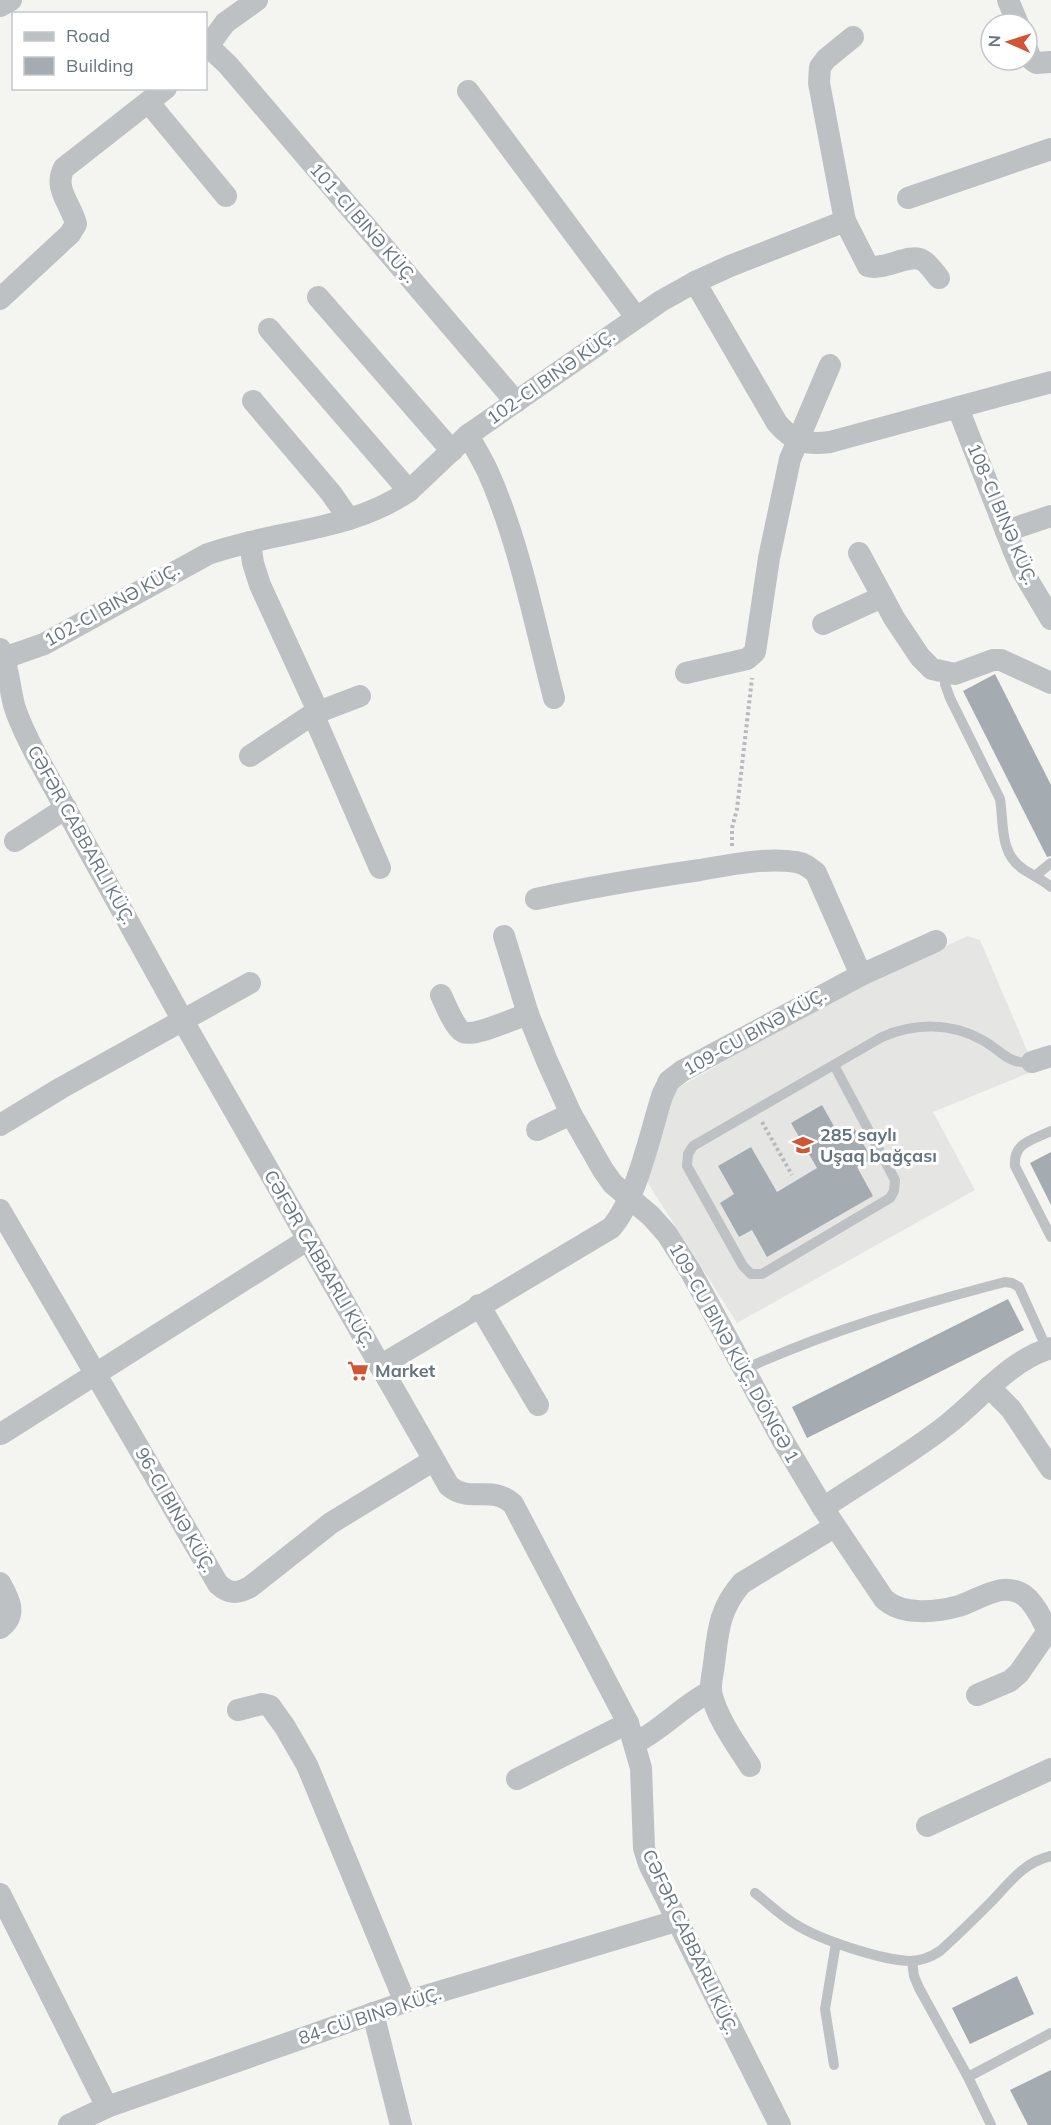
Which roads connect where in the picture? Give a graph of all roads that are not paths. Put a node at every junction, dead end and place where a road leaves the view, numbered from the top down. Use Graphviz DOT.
graph roads {
  1 [pos="11,0"];
  2 [pos="257,0"];
  3 [pos="0,6"];
  4 [pos="231,7"];
  5 [pos="853,37"];
  6 [pos="207,47"];
  7 [pos="468,91"];
  8 [pos="158,96"];
  9 [pos="1051,149"];
  10 [pos="226,196"];
  11 [pos="908,198"];
  12 [pos="845,220"];
  13 [pos="939,278"];
  14 [pos="695,282"];
  15 [pos="318,297"];
  16 [pos="0,299"];
  17 [pos="636,317"];
  18 [pos="269,329"];
  19 [pos="830,365"];
  20 [pos="1051,382"];
  21 [pos="253,401"];
  22 [pos="516,402"];
  23 [pos="958,408"];
  24 [pos="797,440"];
  25 [pos="460,443"];
  26 [pos="409,491"];
  27 [pos="1051,516"];
  28 [pos="349,519"];
  29 [pos="1006,531"];
  30 [pos="250,542"];
  31 [pos="859,553"];
  32 [pos="882,597"];
  33 [pos="1051,619"];
  34 [pos="823,624"];
  35 [pos="2,654"];
  36 [pos="686,673"];
  37 [pos="945,673"];
  38 [pos="1051,682"];
  39 [pos="6,695"];
  40 [pos="360,696"];
  41 [pos="554,698"];
  42 [pos="313,714"];
  43 [pos="250,756"];
  44 [pos="66,808"];
  45 [pos="15,841"];
  46 [pos="1051,863"];
  47 [pos="380,868"];
  48 [pos="1035,876"];
  49 [pos="1051,887"];
  50 [pos="536,899"];
  51 [pos="504,936"];
  52 [pos="936,941"];
  53 [pos="861,975"];
  54 [pos="250,983"];
  55 [pos="441,995"];
  56 [pos="528,1014"];
  57 [pos="182,1019"];
  58 [pos="1042,1059"];
  59 [pos="834,1065"];
  60 [pos="571,1113"];
  61 [pos="0,1125"];
  62 [pos="537,1130"];
  63 [pos="1051,1131"];
  64 [pos="630,1198"];
  65 [pos="0,1210"];
  66 [pos="1051,1237"];
  67 [pos="307,1240"];
  68 [pos="480,1305"];
  69 [pos="1049,1349"];
  70 [pos="380,1366"];
  71 [pos="745,1369"];
  72 [pos="96,1374"];
  73 [pos="989,1388"];
  74 [pos="538,1405"];
  75 [pos="1,1434"];
  76 [pos="434,1460"];
  77 [pos="1051,1469"];
  78 [pos="828,1518"];
  79 [pos="0,1583"];
  80 [pos="0,1628"];
  81 [pos="1050,1630"];
  82 [pos="711,1690"];
  83 [pos="977,1695"];
  84 [pos="238,1710"];
  85 [pos="632,1733"];
  86 [pos="750,1766"];
  87 [pos="1051,1769"];
  88 [pos="517,1779"];
  89 [pos="927,1826"];
  90 [pos="1051,1856"];
  91 [pos="755,1893"];
  92 [pos="0,1894"];
  93 [pos="676,1922"];
  94 [pos="836,1943"];
  95 [pos="912,1961"];
  96 [pos="405,2002"];
  97 [pos="373,2013"];
  98 [pos="1051,2032"];
  99 [pos="834,2065"];
  100 [pos="968,2077"];
  101 [pos="106,2108"];
  102 [pos="69,2125"];
  103 [pos="401,2125"];
  104 [pos="780,2125"];
  105 [pos="991,2125"];
  1 -- 3 [label="street"];
  2 -- 4 [label="street"];
  4 -- 6 [label="street"];
  5 -- 12 [label="street"];
  6 -- 22 [label="street, 101-CI BINƏ KÜÇ."];
  7 -- 17 [label="street"];
  8 -- 10 [label="street"];
  8 -- 16 [label="street"];
  9 -- 11 [label="street"];
  12 -- 13 [label="street"];
  12 -- 14 [label="street, 102-CI BINƏ KÜÇ."];
  14 -- 17 [label="street, 102-CI BINƏ KÜÇ."];
  14 -- 24 [label="street"];
  15 -- 25 [label="street"];
  17 -- 22 [label="street, 102-CI BINƏ KÜÇ."];
  18 -- 26 [label="street"];
  19 -- 24 [label="street"];
  20 -- 23 [label="street"];
  21 -- 28 [label="street"];
  22 -- 25 [label="street, 102-CI BINƏ KÜÇ."];
  23 -- 24 [label="street"];
  23 -- 29 [label="street, 108-CI BINƏ KÜÇ."];
  24 -- 36 [label="street"];
  25 -- 26 [label="street, 102-CI BINƏ KÜÇ."];
  25 -- 41 [label="street"];
  26 -- 28 [label="street, 102-CI BINƏ KÜÇ."];
  27 -- 29 [label="street"];
  28 -- 30 [label="street, 102-CI BINƏ KÜÇ."];
  29 -- 33 [label="street, 108-CI BINƏ KÜÇ."];
  30 -- 35 [label="street, 102-CI BINƏ KÜÇ."];
  30 -- 42 [label="street"];
  31 -- 32 [label="street"];
  32 -- 34 [label="street"];
  32 -- 37 [label="street"];
  35 -- 39 [label="street"];
  37 -- 38 [label="street"];
  37 -- 48 [label="lane"];
  39 -- 44 [label="street"];
  40 -- 42 [label="street"];
  42 -- 43 [label="street"];
  42 -- 47 [label="street"];
  44 -- 45 [label="street"];
  44 -- 57 [label="street"];
  46 -- 48 [label="lane"];
  48 -- 49 [label="lane"];
  50 -- 53 [label="street"];
  51 -- 56 [label="street, 109-CU BINƏ KÜÇ. DÖNGƏ 1"];
  52 -- 53 [label="street, 109-CU BINƏ KÜÇ."];
  53 -- 64 [label="street, 109-CU BINƏ KÜÇ."];
  54 -- 57 [label="street"];
  55 -- 56 [label="street"];
  56 -- 60 [label="street, 109-CU BINƏ KÜÇ. DÖNGƏ 1"];
  57 -- 61 [label="street"];
  57 -- 67 [label="street"];
  58 -- 59 [label="lane"];
  59 -- 59 [label="lane"];
  60 -- 62 [label="street"];
  60 -- 64 [label="street, 109-CU BINƏ KÜÇ. DÖNGƏ 1"];
  63 -- 66 [label="lane"];
  64 -- 68 [label="street, 109-CU BINƏ KÜÇ."];
  64 -- 71 [label="street, 109-CU BINƏ KÜÇ. DÖNGƏ 1"];
  65 -- 72 [label="street"];
  67 -- 70 [label="street"];
  67 -- 72 [label="street"];
  68 -- 70 [label="street, 109-CU BINƏ KÜÇ."];
  68 -- 74 [label="street"];
  69 -- 71 [label="lane"];
  69 -- 73 [label="street"];
  70 -- 76 [label="street"];
  71 -- 78 [label="street, 109-CU BINƏ KÜÇ. DÖNGƏ 1"];
  72 -- 75 [label="street"];
  72 -- 76 [label="street"];
  73 -- 77 [label="street"];
  73 -- 78 [label="street"];
  76 -- 85 [label="street"];
  78 -- 81 [label="street, 109-CU BINƏ KÜÇ. DÖNGƏ 1"];
  78 -- 82 [label="street"];
  79 -- 80 [label="street"];
  81 -- 83 [label="street"];
  82 -- 85 [label="street"];
  82 -- 86 [label="street"];
  84 -- 96 [label="street"];
  85 -- 88 [label="street"];
  85 -- 93 [label="street"];
  87 -- 89 [label="street"];
  90 -- 95 [label="lane"];
  91 -- 94 [label="lane"];
  92 -- 101 [label="street"];
  93 -- 96 [label="street, 84-CÜ BINƏ KÜÇ."];
  93 -- 104 [label="street"];
  94 -- 95 [label="lane"];
  94 -- 99 [label="lane"];
  95 -- 100 [label="lane"];
  96 -- 97 [label="street, 84-CÜ BINƏ KÜÇ."];
  97 -- 101 [label="street, 84-CÜ BINƏ KÜÇ."];
  97 -- 103 [label="street"];
  98 -- 100 [label="lane"];
  100 -- 105 [label="lane"];
  101 -- 102 [label="street, 84-CÜ BINƏ KÜÇ."];
}
